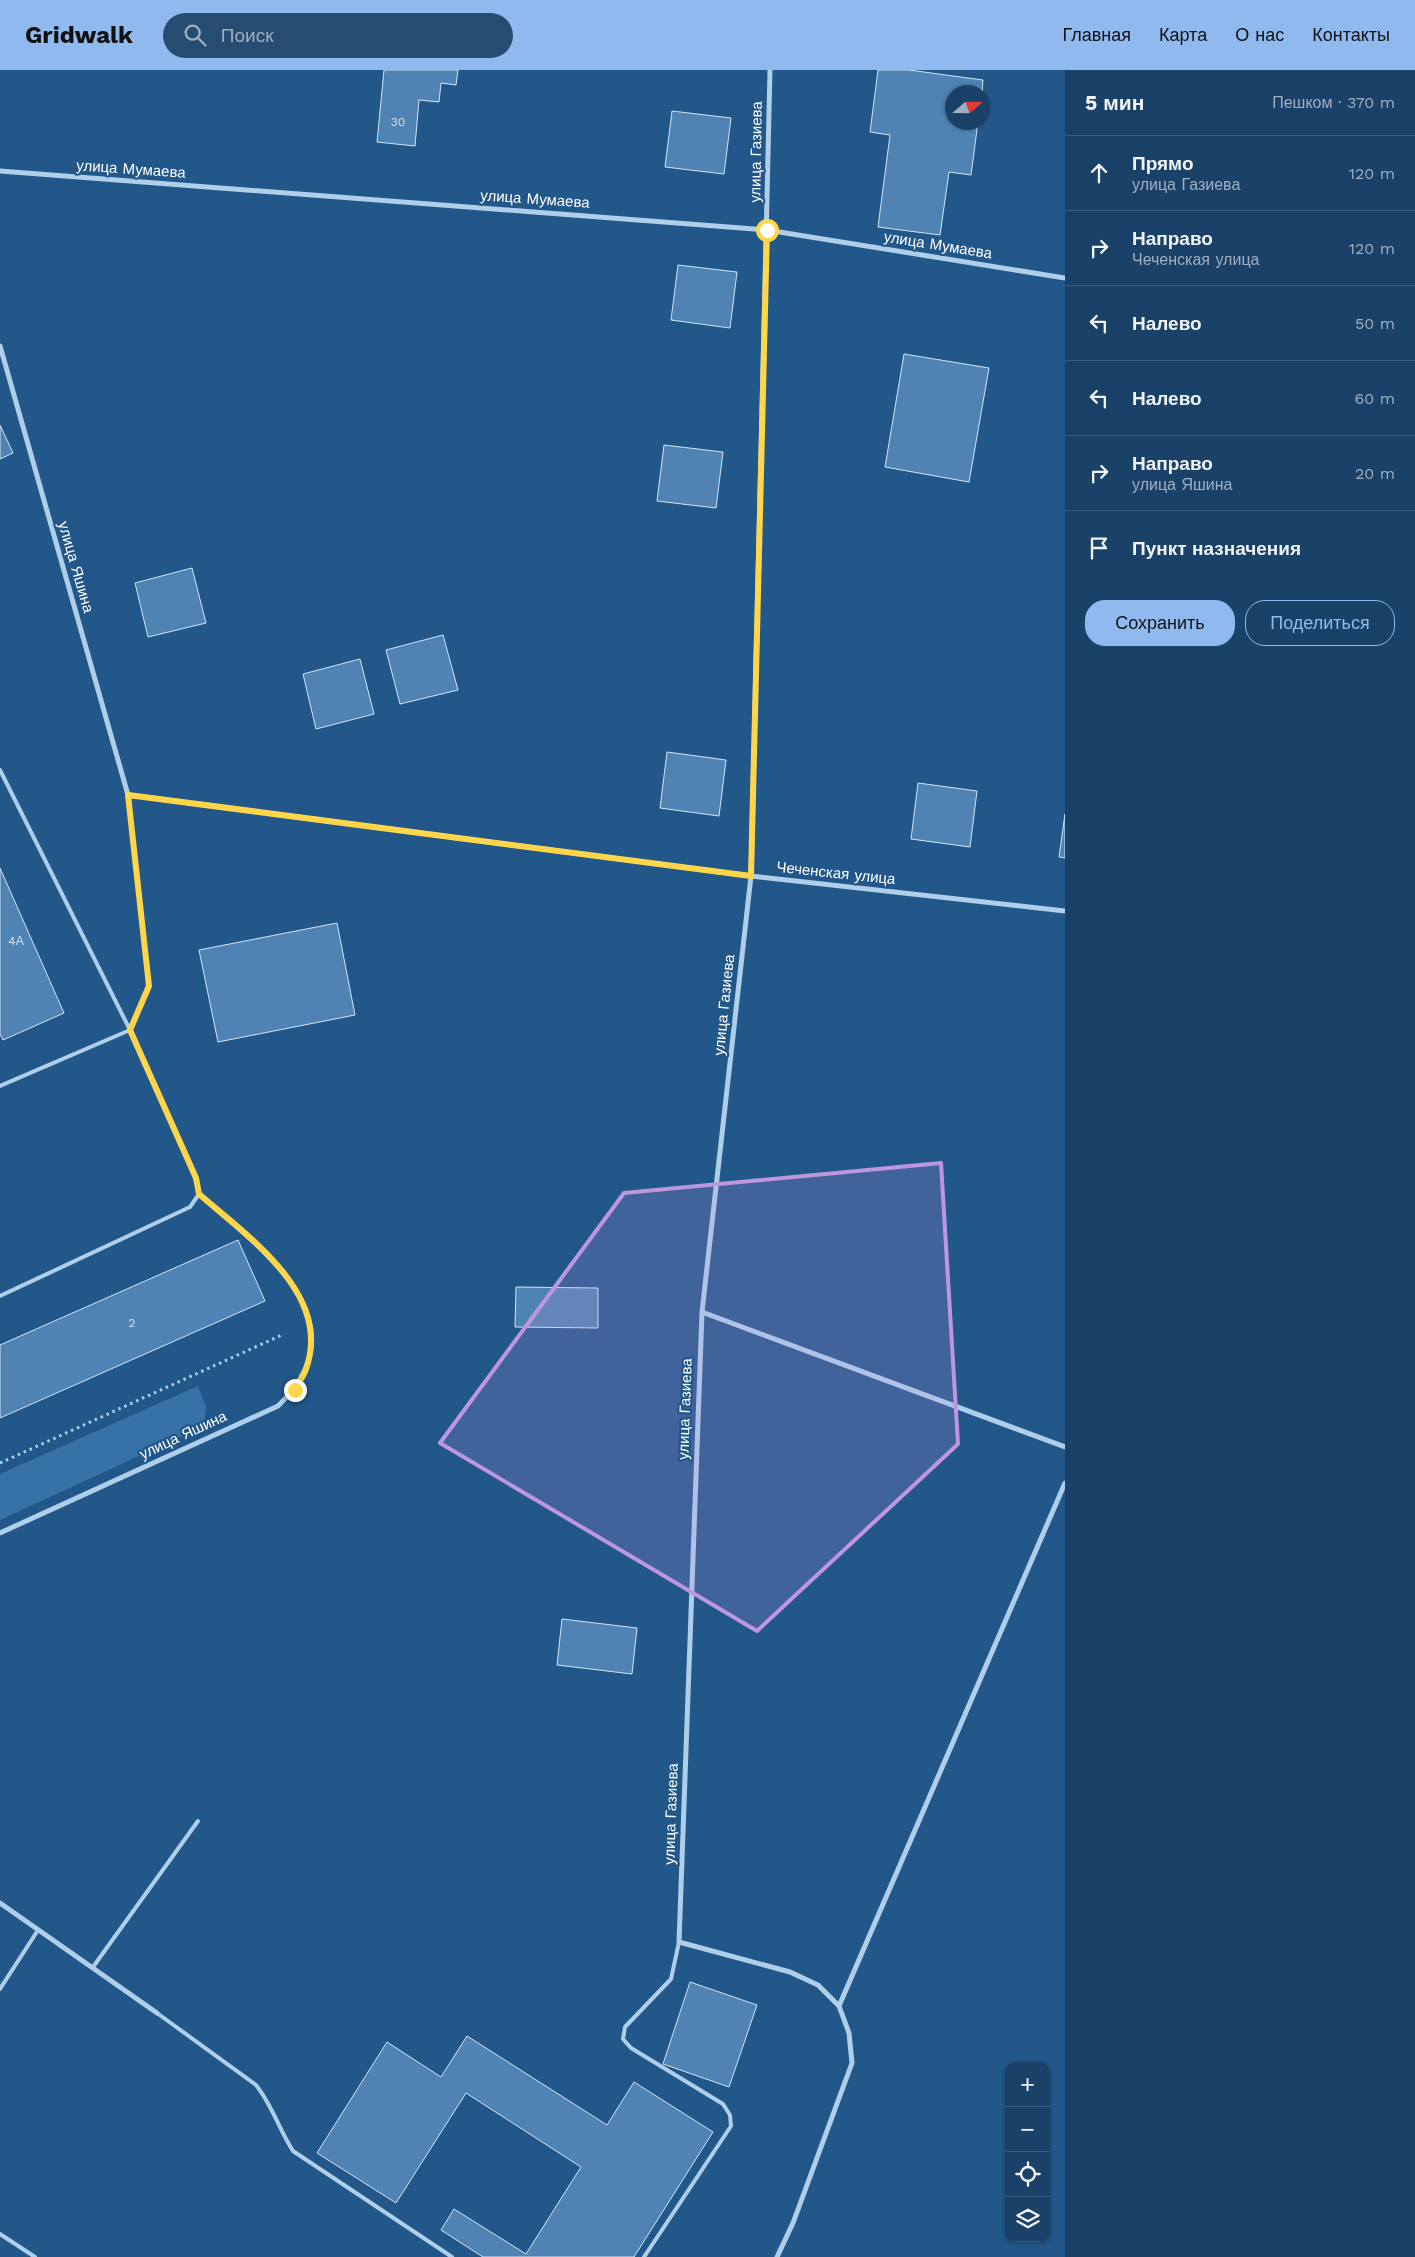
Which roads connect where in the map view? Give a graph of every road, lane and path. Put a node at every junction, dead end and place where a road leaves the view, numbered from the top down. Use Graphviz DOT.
graph roads {
  1 [pos="770,70"];
  2 [pos="0,171"];
  3 [pos="767,230"];
  4 [pos="1065,278"];
  5 [pos="0,346"];
  6 [pos="0,770"];
  7 [pos="128,795"];
  8 [pos="751,876"];
  9 [pos="1065,911"];
  10 [pos="130,1030"];
  11 [pos="0,1086"];
  12 [pos="199,1194"];
  13 [pos="0,1296"];
  14 [pos="702,1312"];
  15 [pos="284,1334"];
  16 [pos="1065,1447"];
  17 [pos="0,1463"];
  18 [pos="1065,1483"];
  19 [pos="0,1533"];
  20 [pos="198,1821"];
  21 [pos="0,1904"];
  22 [pos="38,1930"];
  23 [pos="679,1942"];
  24 [pos="93,1967"];
  25 [pos="0,1989"];
  26 [pos="839,2006"];
  27 [pos="157,2013"];
  28 [pos="0,2234"];
  29 [pos="35,2257"];
  30 [pos="452,2257"];
  31 [pos="644,2257"];
  32 [pos="777,2257"];
  1 -- 3 [label="street, улица Газиева"];
  2 -- 3 [label="street, улица Мумаева"];
  3 -- 4 [label="street, улица Мумаева"];
  3 -- 8 [label="street, улица Газиева"];
  5 -- 7 [label="street, улица Яшина"];
  6 -- 10 [label="lane"];
  7 -- 8 [label="street, Чеченская улица"];
  7 -- 10 [label="lane"];
  8 -- 9 [label="street, Чеченская улица"];
  8 -- 14 [label="street, улица Газиева"];
  10 -- 11 [label="lane"];
  10 -- 12 [label="lane"];
  12 -- 13 [label="lane"];
  12 -- 19 [label="street, улица Яшина"];
  14 -- 16 [label="street"];
  14 -- 23 [label="street, улица Газиева"];
  15 -- 17 [label="path"];
  18 -- 26 [label="street"];
  20 -- 24 [label="lane"];
  21 -- 22 [label="street"];
  22 -- 24 [label="street"];
  22 -- 25 [label="lane"];
  23 -- 26 [label="street"];
  23 -- 31 [label="lane"];
  24 -- 27 [label="street"];
  26 -- 32 [label="street"];
  27 -- 30 [label="lane"];
  28 -- 29 [label="lane"];
}
